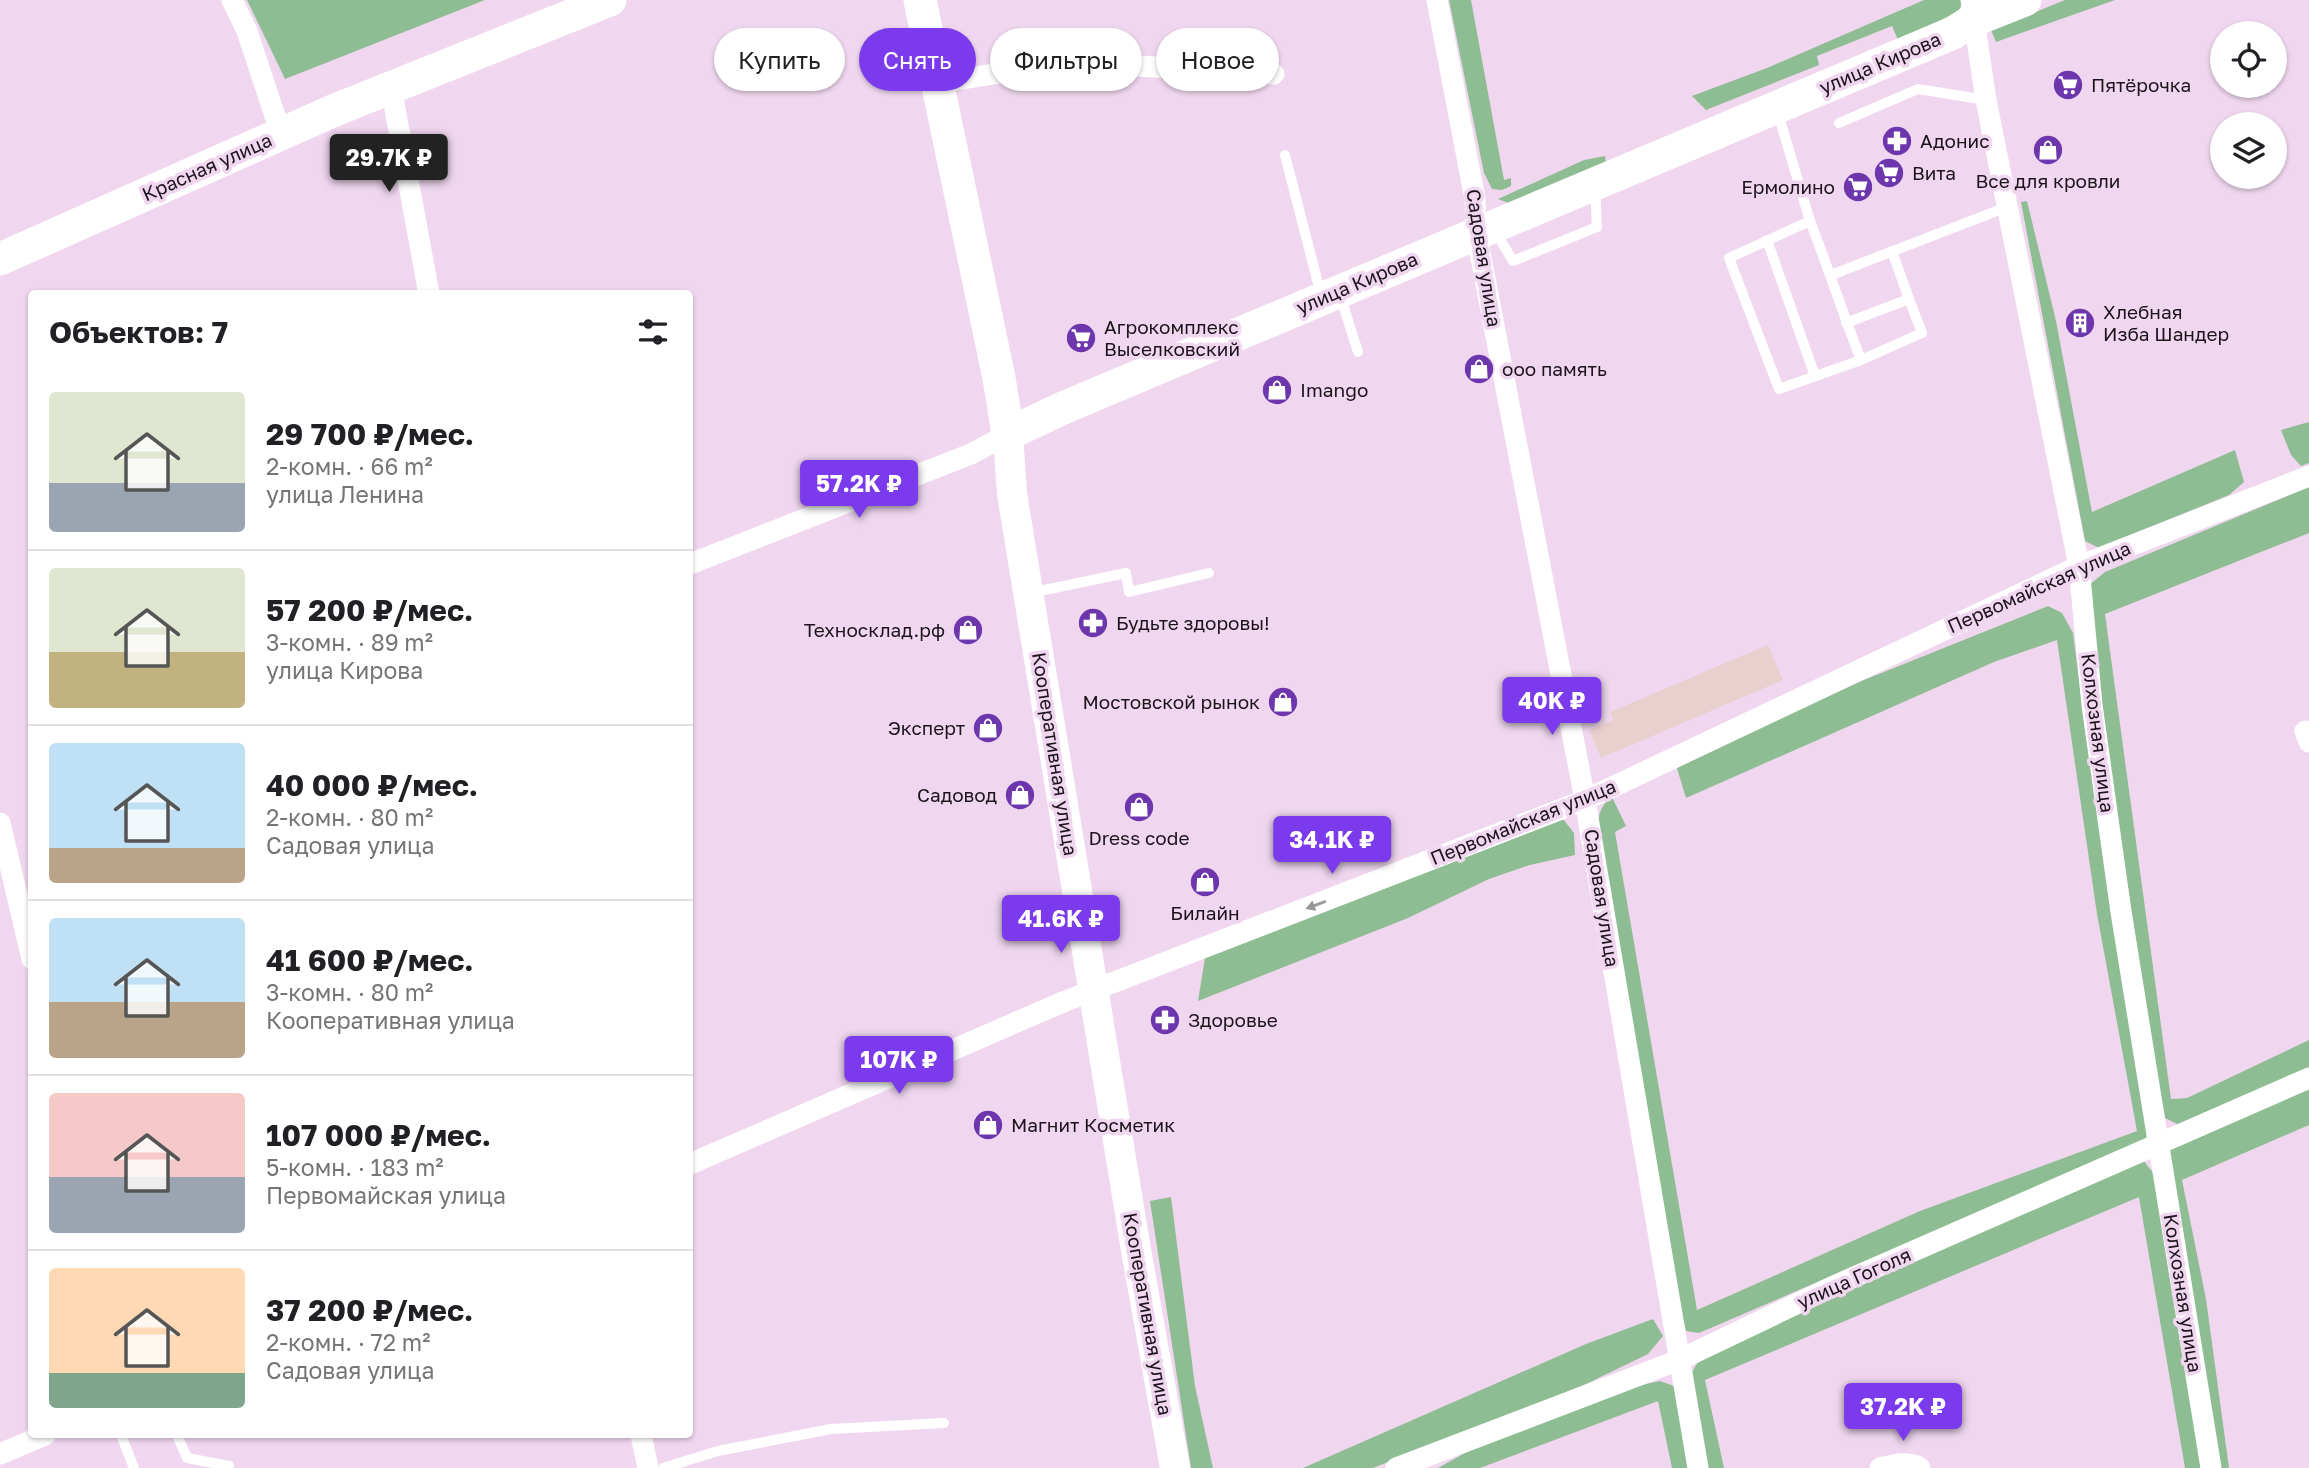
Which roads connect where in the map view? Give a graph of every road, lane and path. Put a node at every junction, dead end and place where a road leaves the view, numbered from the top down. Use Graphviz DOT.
graph roads {
  1 [pos="232,0"];
  2 [pos="610,0"];
  3 [pos="920,0"];
  4 [pos="1437,0"];
  5 [pos="2025,0"];
  6 [pos="1972,11"];
  7 [pos="926,28"];
  8 [pos="1156,67"];
  9 [pos="976,77"];
  10 [pos="391,87"];
  11 [pos="939,91"];
  12 [pos="1986,100"];
  13 [pos="1776,107"];
  14 [pos="1839,123"];
  15 [pos="281,134"];
  16 [pos="1285,155"];
  17 [pos="2007,207"];
  18 [pos="1810,221"];
  19 [pos="1484,229"];
  20 [pos="1767,240"];
  21 [pos="1892,251"];
  22 [pos="0,259"];
  23 [pos="1831,275"];
  24 [pos="428,290"];
  25 [pos="1330,294"];
  26 [pos="1909,299"];
  27 [pos="1846,323"];
  28 [pos="1358,352"];
  29 [pos="1861,360"];
  30 [pos="1815,376"];
  31 [pos="1008,434"];
  32 [pos="2309,475"];
  33 [pos="693,563"];
  34 [pos="2079,566"];
  35 [pos="1209,573"];
  36 [pos="1028,593"];
  37 [pos="1585,800"];
  38 [pos="0,823"];
  39 [pos="5,865"];
  40 [pos="28,946"];
  41 [pos="1094,991"];
  42 [pos="2309,1078"];
  43 [pos="2160,1142"];
  44 [pos="693,1163"];
  45 [pos="1679,1360"];
  46 [pos="944,1423"];
  47 [pos="38,1438"];
  48 [pos="122,1438"];
  49 [pos="178,1438"];
  50 [pos="641,1438"];
  51 [pos="0,1454"];
  52 [pos="134,1468"];
  53 [pos="229,1468"];
  54 [pos="648,1468"];
  55 [pos="663,1468"];
  56 [pos="1175,1468"];
  57 [pos="1396,1468"];
  58 [pos="1698,1468"];
  59 [pos="1880,1468"];
  60 [pos="1920,1468"];
  61 [pos="2211,1468"];
  1 -- 15 [label="street"];
  2 -- 10 [label="main road, Красная улица"];
  3 -- 7 [label="main road, Кооперативная улица"];
  4 -- 19 [label="street, Садовая улица"];
  5 -- 6 [label="main road, улица Кирова"];
  6 -- 12 [label="street, Колхозная улица"];
  6 -- 13 [label="main road, улица Кирова"];
  8 -- 9 [label="street"];
  10 -- 15 [label="main road, Красная улица"];
  10 -- 24 [label="street"];
  11 -- 31 [label="main road, Кооперативная улица"];
  12 -- 14 [label="lane"];
  12 -- 17 [label="street, Колхозная улица"];
  13 -- 18 [label="lane"];
  13 -- 19 [label="main road, улица Кирова"];
  15 -- 22 [label="main road, Красная улица"];
  16 -- 25 [label="lane"];
  17 -- 21 [label="lane"];
  17 -- 34 [label="street, Колхозная улица"];
  18 -- 20 [label="lane"];
  18 -- 23 [label="lane"];
  19 -- 25 [label="main road, улица Кирова"];
  19 -- 37 [label="street, Садовая улица"];
  20 -- 30 [label="lane"];
  20 -- 30 [label="lane"];
  21 -- 23 [label="lane"];
  21 -- 26 [label="lane"];
  23 -- 27 [label="lane"];
  25 -- 28 [label="lane"];
  25 -- 31 [label="main road, улица Кирова"];
  26 -- 27 [label="lane"];
  26 -- 29 [label="lane"];
  27 -- 29 [label="lane"];
  29 -- 30 [label="lane"];
  31 -- 33 [label="street, улица Кирова"];
  31 -- 36 [label="street, Кооперативная улица"];
  32 -- 34 [label="street, Первомайская улица"];
  34 -- 37 [label="street, Первомайская улица"];
  34 -- 43 [label="street, Колхозная улица"];
  35 -- 36 [label="lane"];
  36 -- 41 [label="street, Кооперативная улица"];
  37 -- 41 [label="street, Первомайская улица, one-way"];
  37 -- 45 [label="street, Садовая улица"];
  38 -- 39 [label="street"];
  39 -- 40 [label="street"];
  41 -- 44 [label="street, Первомайская улица"];
  41 -- 56 [label="street, Кооперативная улица"];
  42 -- 43 [label="street, улица Гоголя"];
  43 -- 45 [label="street, улица Гоголя"];
  43 -- 61 [label="street, Колхозная улица"];
  45 -- 57 [label="street, улица Гоголя"];
  45 -- 58 [label="street, Садовая улица"];
  46 -- 55 [label="lane"];
  47 -- 51 [label="street"];
  48 -- 52 [label="lane"];
  49 -- 53 [label="lane"];
  50 -- 54 [label="street"];
  59 -- 60 [label="street"];
}
